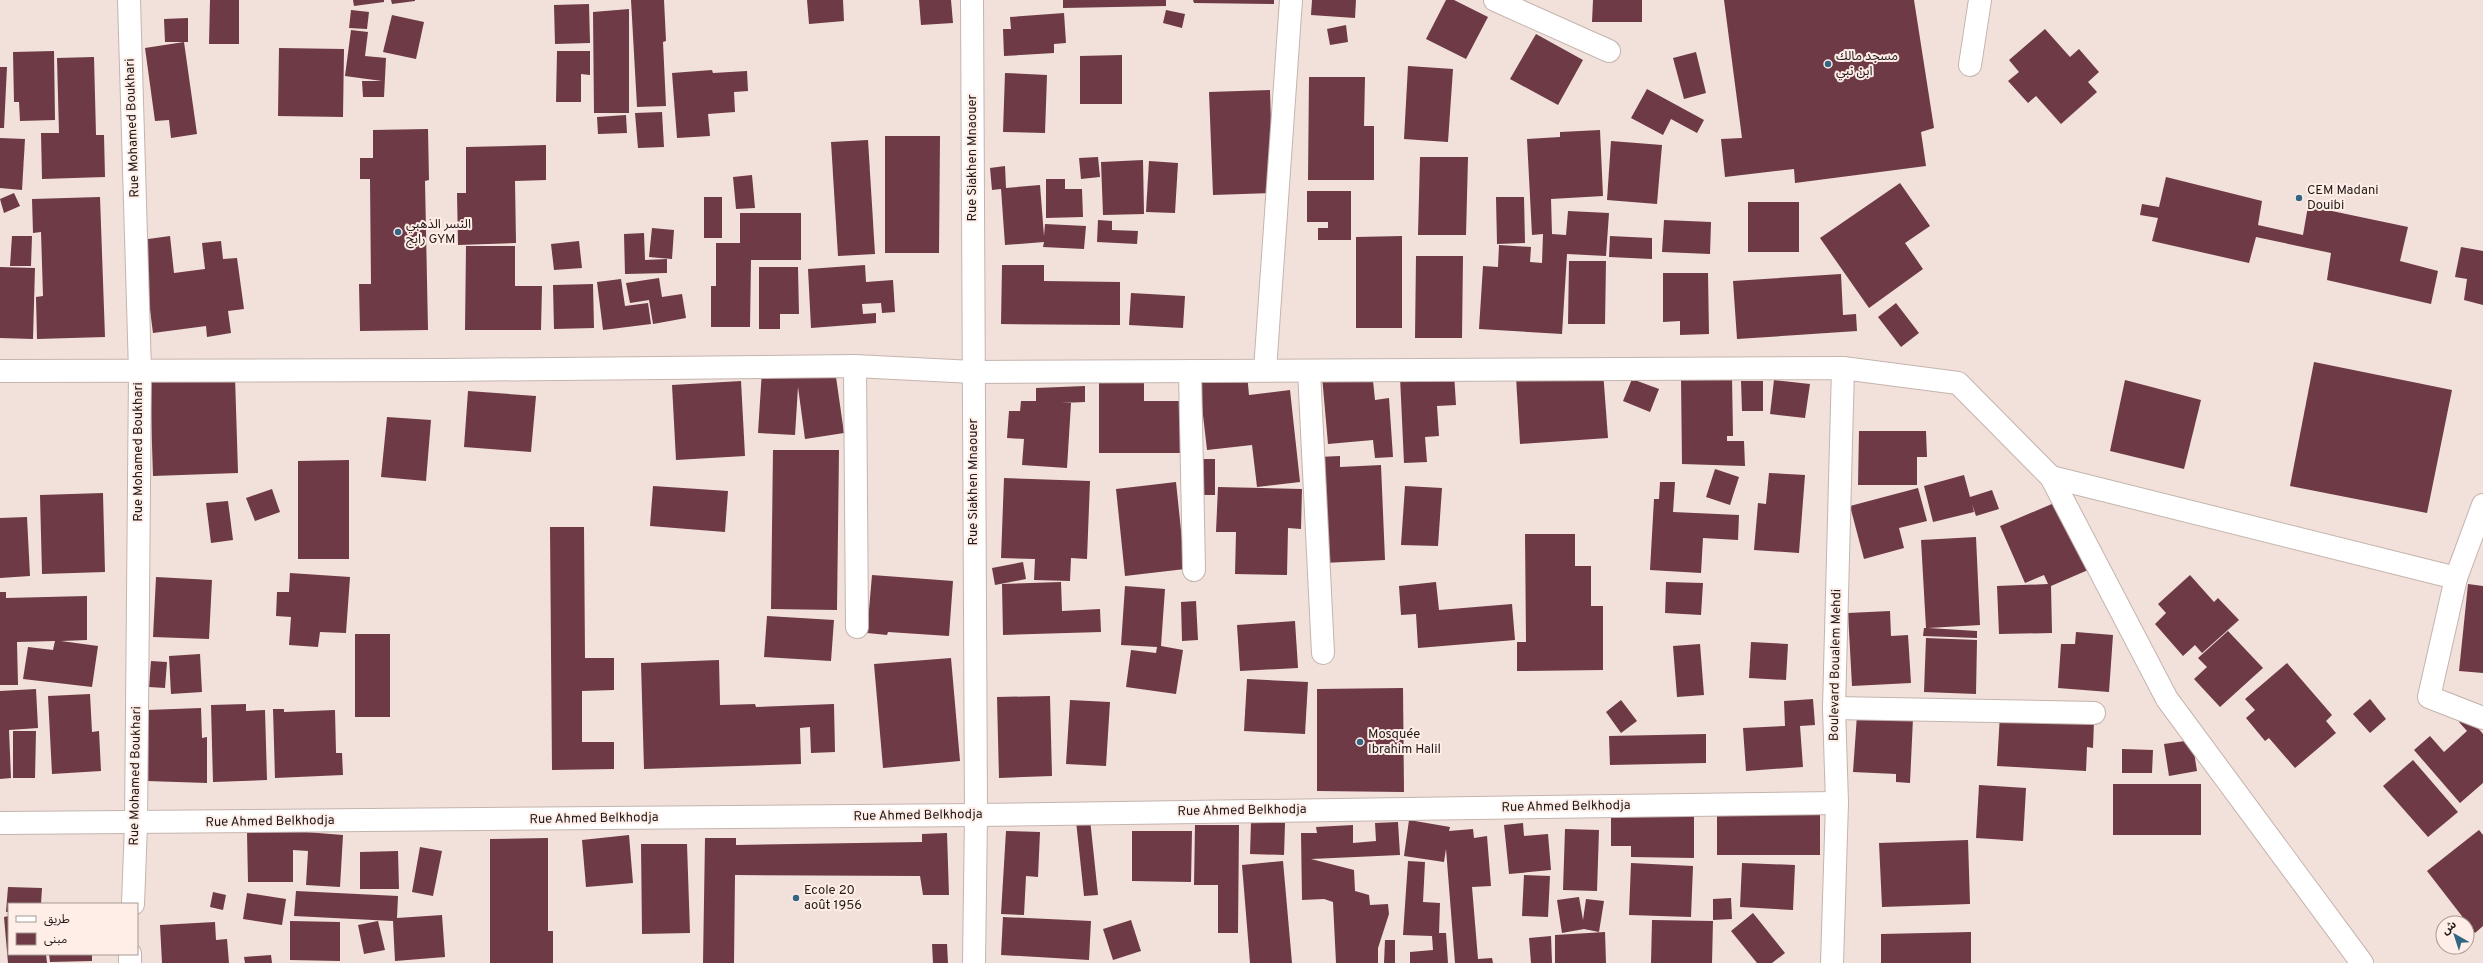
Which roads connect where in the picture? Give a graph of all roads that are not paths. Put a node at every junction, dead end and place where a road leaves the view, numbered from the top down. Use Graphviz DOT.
graph roads {
  1 [pos="129,0"];
  2 [pos="972,0"];
  3 [pos="1292,0"];
  4 [pos="1495,0"];
  5 [pos="1980,0"];
  6 [pos="1609,51"];
  7 [pos="1970,65"];
  8 [pos="855,366"];
  9 [pos="1843,368"];
  10 [pos="1265,370"];
  11 [pos="0,371"];
  12 [pos="140,371"];
  13 [pos="1190,371"];
  14 [pos="1309,371"];
  15 [pos="973,372"];
  16 [pos="2051,477"];
  17 [pos="2482,507"];
  18 [pos="1194,570"];
  19 [pos="2456,578"];
  20 [pos="857,627"];
  21 [pos="1323,653"];
  22 [pos="1834,708"];
  23 [pos="2094,713"];
  24 [pos="2483,718"];
  25 [pos="1836,803"];
  26 [pos="976,815"];
  27 [pos="0,823"];
  28 [pos="136,824"];
  29 [pos="133,903"];
  30 [pos="974,963"];
  31 [pos="1832,963"];
  32 [pos="2362,963"];
  1 -- 12 [label="street, Rue Mohamed Boukhari"];
  2 -- 15 [label="street, Rue Siakhen Mnaouer"];
  3 -- 10 [label="street"];
  4 -- 6 [label="street"];
  5 -- 7 [label="street"];
  8 -- 12 [label="street"];
  8 -- 15 [label="street"];
  8 -- 20 [label="street"];
  9 -- 14 [label="street"];
  9 -- 16 [label="street"];
  9 -- 22 [label="street, Boulevard Boualem Mehdi"];
  10 -- 13 [label="street"];
  10 -- 14 [label="street"];
  11 -- 12 [label="street"];
  12 -- 28 [label="street, Rue Mohamed Boukhari"];
  13 -- 15 [label="street"];
  13 -- 18 [label="street"];
  14 -- 21 [label="street"];
  15 -- 26 [label="street, Rue Siakhen Mnaouer"];
  16 -- 19 [label="street"];
  16 -- 32 [label="street"];
  17 -- 19 [label="street"];
  19 -- 24 [label="street"];
  22 -- 23 [label="street"];
  22 -- 25 [label="street, Boulevard Boualem Mehdi"];
  25 -- 26 [label="street, Rue Ahmed Belkhodja"];
  25 -- 31 [label="street, Boulevard Boualem Mehdi"];
  26 -- 28 [label="street, Rue Ahmed Belkhodja"];
  26 -- 30 [label="street, Rue Siakhen Mnaouer"];
  27 -- 28 [label="street, Rue Ahmed Belkhodja"];
  28 -- 29 [label="street, Rue Mohamed Boukhari"];
}
